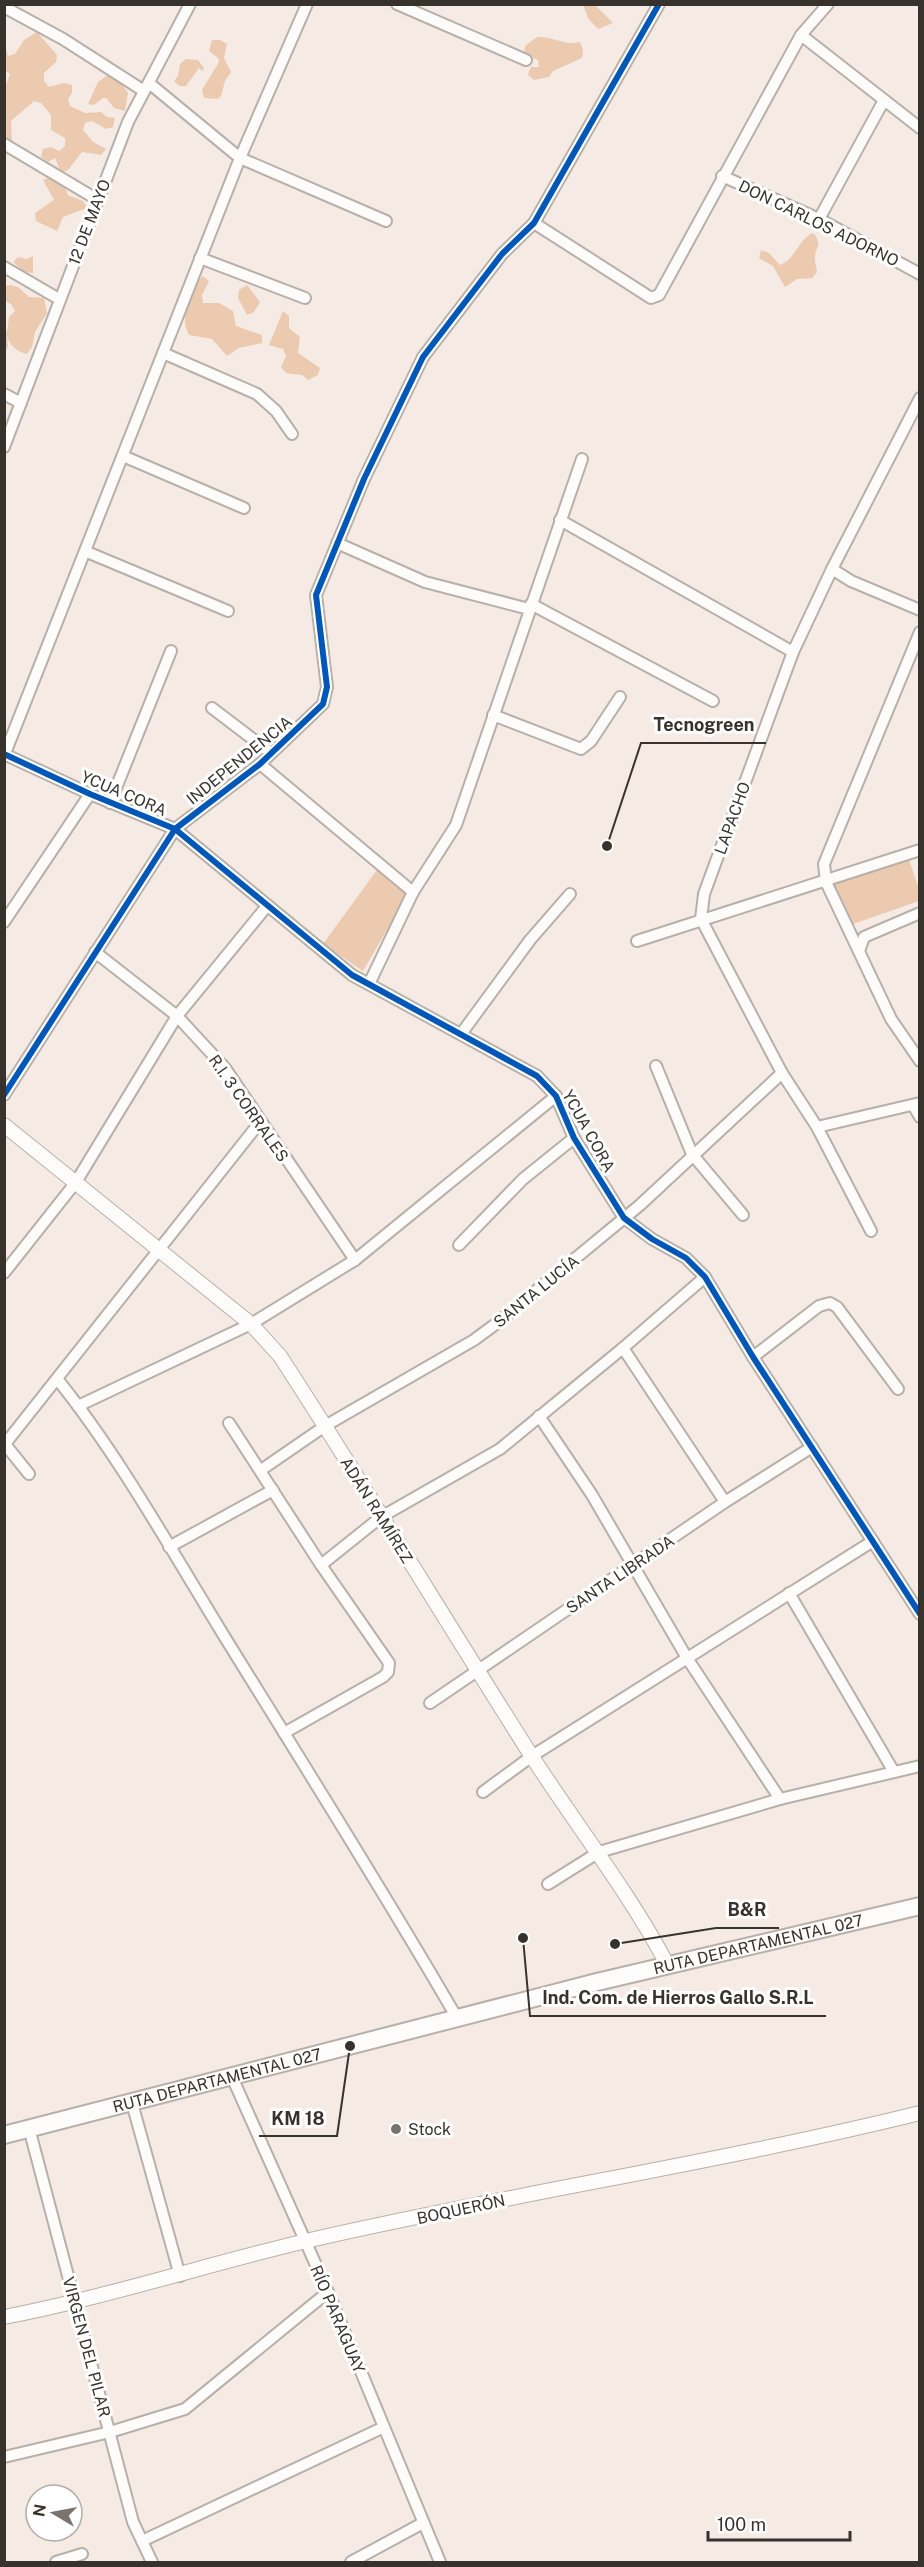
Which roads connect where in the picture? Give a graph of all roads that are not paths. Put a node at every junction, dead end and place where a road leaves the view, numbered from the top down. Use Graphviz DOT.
graph roads {
  1 [pos="190,4"];
  2 [pos="307,4"];
  3 [pos="398,4"];
  4 [pos="659,4"];
  5 [pos="828,4"];
  6 [pos="4,7"];
  7 [pos="801,35"];
  8 [pos="526,60"];
  9 [pos="147,87"];
  10 [pos="883,102"];
  11 [pos="920,128"];
  12 [pos="4,144"];
  13 [pos="240,158"];
  14 [pos="722,176"];
  15 [pos="98,200"];
  16 [pos="819,219"];
  17 [pos="386,221"];
  18 [pos="534,223"];
  19 [pos="200,258"];
  20 [pos="4,267"];
  21 [pos="917,272"];
  22 [pos="305,298"];
  23 [pos="59,299"];
  24 [pos="163,353"];
  25 [pos="4,394"];
  26 [pos="920,398"];
  27 [pos="21,403"];
  28 [pos="292,434"];
  29 [pos="4,447"];
  30 [pos="123,456"];
  31 [pos="582,459"];
  32 [pos="244,508"];
  33 [pos="560,520"];
  34 [pos="337,543"];
  35 [pos="87,552"];
  36 [pos="832,569"];
  37 [pos="530,606"];
  38 [pos="920,610"];
  39 [pos="228,611"];
  40 [pos="920,632"];
  41 [pos="171,651"];
  42 [pos="793,652"];
  43 [pos="620,697"];
  44 [pos="712,700"];
  45 [pos="212,708"];
  46 [pos="493,715"];
  47 [pos="271,753"];
  48 [pos="5,754"];
  49 [pos="260,764"];
  50 [pos="90,794"];
  51 [pos="110,802"];
  52 [pos="175,829"];
  53 [pos="920,850"];
  54 [pos="826,882"];
  55 [pos="413,892"];
  56 [pos="570,894"];
  57 [pos="267,906"];
  58 [pos="920,913"];
  59 [pos="701,919"];
  60 [pos="4,922"];
  61 [pos="637,941"];
  62 [pos="859,951"];
  63 [pos="95,952"];
  64 [pos="369,984"];
  65 [pos="177,1016"];
  66 [pos="461,1034"];
  67 [pos="920,1061"];
  68 [pos="656,1066"];
  69 [pos="782,1073"];
  70 [pos="4,1095"];
  71 [pos="556,1096"];
  72 [pos="916,1104"];
  73 [pos="920,1117"];
  74 [pos="260,1122"];
  75 [pos="4,1125"];
  76 [pos="817,1128"];
  77 [pos="574,1138"];
  78 [pos="692,1154"];
  79 [pos="76,1182"];
  80 [pos="743,1215"];
  81 [pos="624,1218"];
  82 [pos="871,1231"];
  83 [pos="459,1245"];
  84 [pos="159,1251"];
  85 [pos="355,1260"];
  86 [pos="4,1273"];
  87 [pos="705,1277"];
  88 [pos="251,1324"];
  89 [pos="623,1348"];
  90 [pos="753,1357"];
  91 [pos="58,1380"];
  92 [pos="898,1389"];
  93 [pos="78,1406"];
  94 [pos="539,1416"];
  95 [pos="229,1423"];
  96 [pos="325,1426"];
  97 [pos="5,1443"];
  98 [pos="812,1447"];
  99 [pos="261,1470"];
  100 [pos="29,1474"];
  101 [pos="273,1490"];
  102 [pos="725,1502"];
  103 [pos="381,1517"];
  104 [pos="873,1540"];
  105 [pos="169,1547"];
  106 [pos="321,1565"];
  107 [pos="634,1566"];
  108 [pos="789,1593"];
  109 [pos="920,1614"];
  110 [pos="687,1658"];
  111 [pos="477,1670"];
  112 [pos="429,1703"];
  113 [pos="284,1733"];
  114 [pos="532,1756"];
  115 [pos="920,1766"];
  116 [pos="894,1772"];
  117 [pos="483,1792"];
  118 [pos="780,1798"];
  119 [pos="599,1852"];
  120 [pos="548,1884"];
  121 [pos="920,1906"];
  122 [pos="668,1966"];
  123 [pos="456,2018"];
  124 [pos="232,2077"];
  125 [pos="132,2103"];
  126 [pos="920,2113"];
  127 [pos="29,2128"];
  128 [pos="4,2135"];
  129 [pos="305,2241"];
  130 [pos="180,2276"];
  131 [pos="328,2292"];
  132 [pos="75,2303"];
  133 [pos="4,2317"];
  134 [pos="382,2428"];
  135 [pos="110,2432"];
  136 [pos="4,2457"];
  137 [pos="423,2523"];
  138 [pos="142,2541"];
  139 [pos="82,2554"];
  140 [pos="56,2562"];
  141 [pos="152,2562"];
  142 [pos="351,2562"];
  143 [pos="440,2562"];
  1 -- 9 [label="street, 12 DE MAYO"];
  2 -- 13 [label="street"];
  3 -- 8 [label="street"];
  4 -- 18 [label="street, INDEPENDENCIA"];
  5 -- 7 [label="street"];
  6 -- 9 [label="street"];
  7 -- 10 [label="street"];
  7 -- 14 [label="street"];
  9 -- 13 [label="street"];
  9 -- 15 [label="street, 12 DE MAYO"];
  10 -- 11 [label="street"];
  10 -- 16 [label="street"];
  12 -- 15 [label="street"];
  13 -- 17 [label="street"];
  13 -- 19 [label="street"];
  14 -- 16 [label="street, DON CARLOS ADORNO"];
  14 -- 18 [label="street"];
  15 -- 23 [label="street, 12 DE MAYO"];
  16 -- 21 [label="street, DON CARLOS ADORNO"];
  18 -- 34 [label="street, INDEPENDENCIA"];
  19 -- 22 [label="street"];
  19 -- 24 [label="street"];
  20 -- 23 [label="street"];
  23 -- 27 [label="street, 12 DE MAYO"];
  24 -- 28 [label="street"];
  24 -- 30 [label="street"];
  25 -- 27 [label="street"];
  26 -- 36 [label="street, LAPACHO"];
  27 -- 29 [label="street, 12 DE MAYO"];
  30 -- 32 [label="street"];
  30 -- 35 [label="street"];
  31 -- 33 [label="street"];
  33 -- 37 [label="street"];
  33 -- 42 [label="street"];
  34 -- 37 [label="street"];
  34 -- 47 [label="street, INDEPENDENCIA"];
  35 -- 39 [label="street"];
  35 -- 48 [label="street"];
  36 -- 38 [label="street"];
  36 -- 42 [label="street, LAPACHO"];
  37 -- 44 [label="street"];
  37 -- 46 [label="street"];
  40 -- 54 [label="street"];
  41 -- 51 [label="street"];
  42 -- 59 [label="street, LAPACHO"];
  43 -- 46 [label="street"];
  45 -- 47 [label="street"];
  46 -- 55 [label="street"];
  47 -- 49 [label="street, INDEPENDENCIA"];
  48 -- 50 [label="street, YCUA CORA"];
  49 -- 52 [label="street, INDEPENDENCIA"];
  49 -- 55 [label="street"];
  50 -- 51 [label="street, YCUA CORA"];
  50 -- 60 [label="street"];
  51 -- 52 [label="street, YCUA CORA"];
  52 -- 57 [label="street, YCUA CORA"];
  52 -- 63 [label="street, INDEPENDENCIA"];
  53 -- 54 [label="street"];
  54 -- 59 [label="street"];
  54 -- 62 [label="street"];
  55 -- 64 [label="street"];
  56 -- 66 [label="street"];
  57 -- 64 [label="street, YCUA CORA"];
  57 -- 65 [label="street"];
  58 -- 62 [label="street"];
  59 -- 61 [label="street"];
  59 -- 69 [label="street"];
  62 -- 67 [label="street"];
  63 -- 65 [label="street, R.I. 3 CORRALES"];
  63 -- 70 [label="street, INDEPENDENCIA"];
  64 -- 66 [label="street, YCUA CORA"];
  65 -- 74 [label="street, R.I. 3 CORRALES"];
  65 -- 79 [label="street"];
  66 -- 71 [label="street, YCUA CORA"];
  68 -- 78 [label="street"];
  69 -- 76 [label="street"];
  69 -- 78 [label="street, SANTA LUCÍA"];
  71 -- 77 [label="street, YCUA CORA"];
  71 -- 85 [label="street"];
  72 -- 73 [label="street"];
  72 -- 76 [label="street"];
  74 -- 84 [label="street"];
  74 -- 85 [label="street, R.I. 3 CORRALES"];
  75 -- 79 [label="street, ADÁN RAMÍREZ"];
  76 -- 82 [label="street"];
  77 -- 81 [label="street, YCUA CORA"];
  77 -- 83 [label="street"];
  78 -- 80 [label="street"];
  78 -- 81 [label="street, SANTA LUCÍA"];
  79 -- 84 [label="street, ADÁN RAMÍREZ"];
  79 -- 86 [label="street"];
  81 -- 87 [label="street, YCUA CORA"];
  81 -- 96 [label="street, SANTA LUCÍA"];
  84 -- 88 [label="street, ADÁN RAMÍREZ"];
  84 -- 91 [label="street"];
  85 -- 88 [label="street"];
  87 -- 89 [label="street"];
  87 -- 90 [label="street, YCUA CORA"];
  88 -- 93 [label="street"];
  88 -- 96 [label="street, ADÁN RAMÍREZ"];
  89 -- 94 [label="street"];
  89 -- 102 [label="street"];
  90 -- 92 [label="street"];
  90 -- 98 [label="street, YCUA CORA"];
  91 -- 93 [label="street"];
  91 -- 97 [label="street"];
  93 -- 105 [label="street"];
  94 -- 103 [label="street"];
  94 -- 107 [label="street"];
  95 -- 99 [label="street"];
  96 -- 99 [label="street, SANTA LUCÍA"];
  96 -- 103 [label="street, ADÁN RAMÍREZ"];
  97 -- 100 [label="street"];
  98 -- 102 [label="street, SANTA LIBRADA"];
  98 -- 104 [label="street, YCUA CORA"];
  99 -- 101 [label="street"];
  101 -- 105 [label="street"];
  101 -- 106 [label="street"];
  102 -- 107 [label="street, SANTA LIBRADA"];
  103 -- 106 [label="street"];
  103 -- 111 [label="street, ADÁN RAMÍREZ"];
  104 -- 108 [label="street"];
  104 -- 109 [label="street, YCUA CORA"];
  105 -- 113 [label="street"];
  106 -- 113 [label="street"];
  107 -- 110 [label="street"];
  107 -- 111 [label="street, SANTA LIBRADA"];
  108 -- 110 [label="street"];
  108 -- 116 [label="street"];
  110 -- 114 [label="street"];
  110 -- 118 [label="street"];
  111 -- 112 [label="street, SANTA LIBRADA"];
  111 -- 114 [label="street, ADÁN RAMÍREZ"];
  113 -- 123 [label="street"];
  114 -- 117 [label="street"];
  114 -- 119 [label="street, ADÁN RAMÍREZ"];
  115 -- 116 [label="street"];
  116 -- 118 [label="street"];
  118 -- 119 [label="street"];
  119 -- 120 [label="street"];
  119 -- 122 [label="street, ADÁN RAMÍREZ"];
  121 -- 122 [label="main road, RUTA DEPARTAMENTAL 027"];
  122 -- 123 [label="main road, RUTA DEPARTAMENTAL 027"];
  123 -- 124 [label="main road, RUTA DEPARTAMENTAL 027"];
  124 -- 125 [label="main road, RUTA DEPARTAMENTAL 027"];
  124 -- 129 [label="street, RÍO PARAGUAY"];
  125 -- 127 [label="main road, RUTA DEPARTAMENTAL 027"];
  125 -- 130 [label="street"];
  126 -- 129 [label="street, BOQUERÓN"];
  127 -- 128 [label="main road, RUTA DEPARTAMENTAL 027"];
  127 -- 132 [label="street, VIRGEN DEL PILAR"];
  129 -- 130 [label="street, BOQUERÓN"];
  129 -- 131 [label="street, RÍO PARAGUAY"];
  130 -- 132 [label="street, BOQUERÓN"];
  131 -- 134 [label="street, RÍO PARAGUAY"];
  131 -- 135 [label="street"];
  132 -- 133 [label="street, BOQUERÓN"];
  132 -- 135 [label="street, VIRGEN DEL PILAR"];
  134 -- 137 [label="street, RÍO PARAGUAY"];
  134 -- 138 [label="street"];
  135 -- 136 [label="street"];
  135 -- 138 [label="street, VIRGEN DEL PILAR"];
  137 -- 142 [label="street"];
  137 -- 143 [label="street, RÍO PARAGUAY"];
  138 -- 141 [label="street, VIRGEN DEL PILAR"];
  139 -- 140 [label="street"];
}
